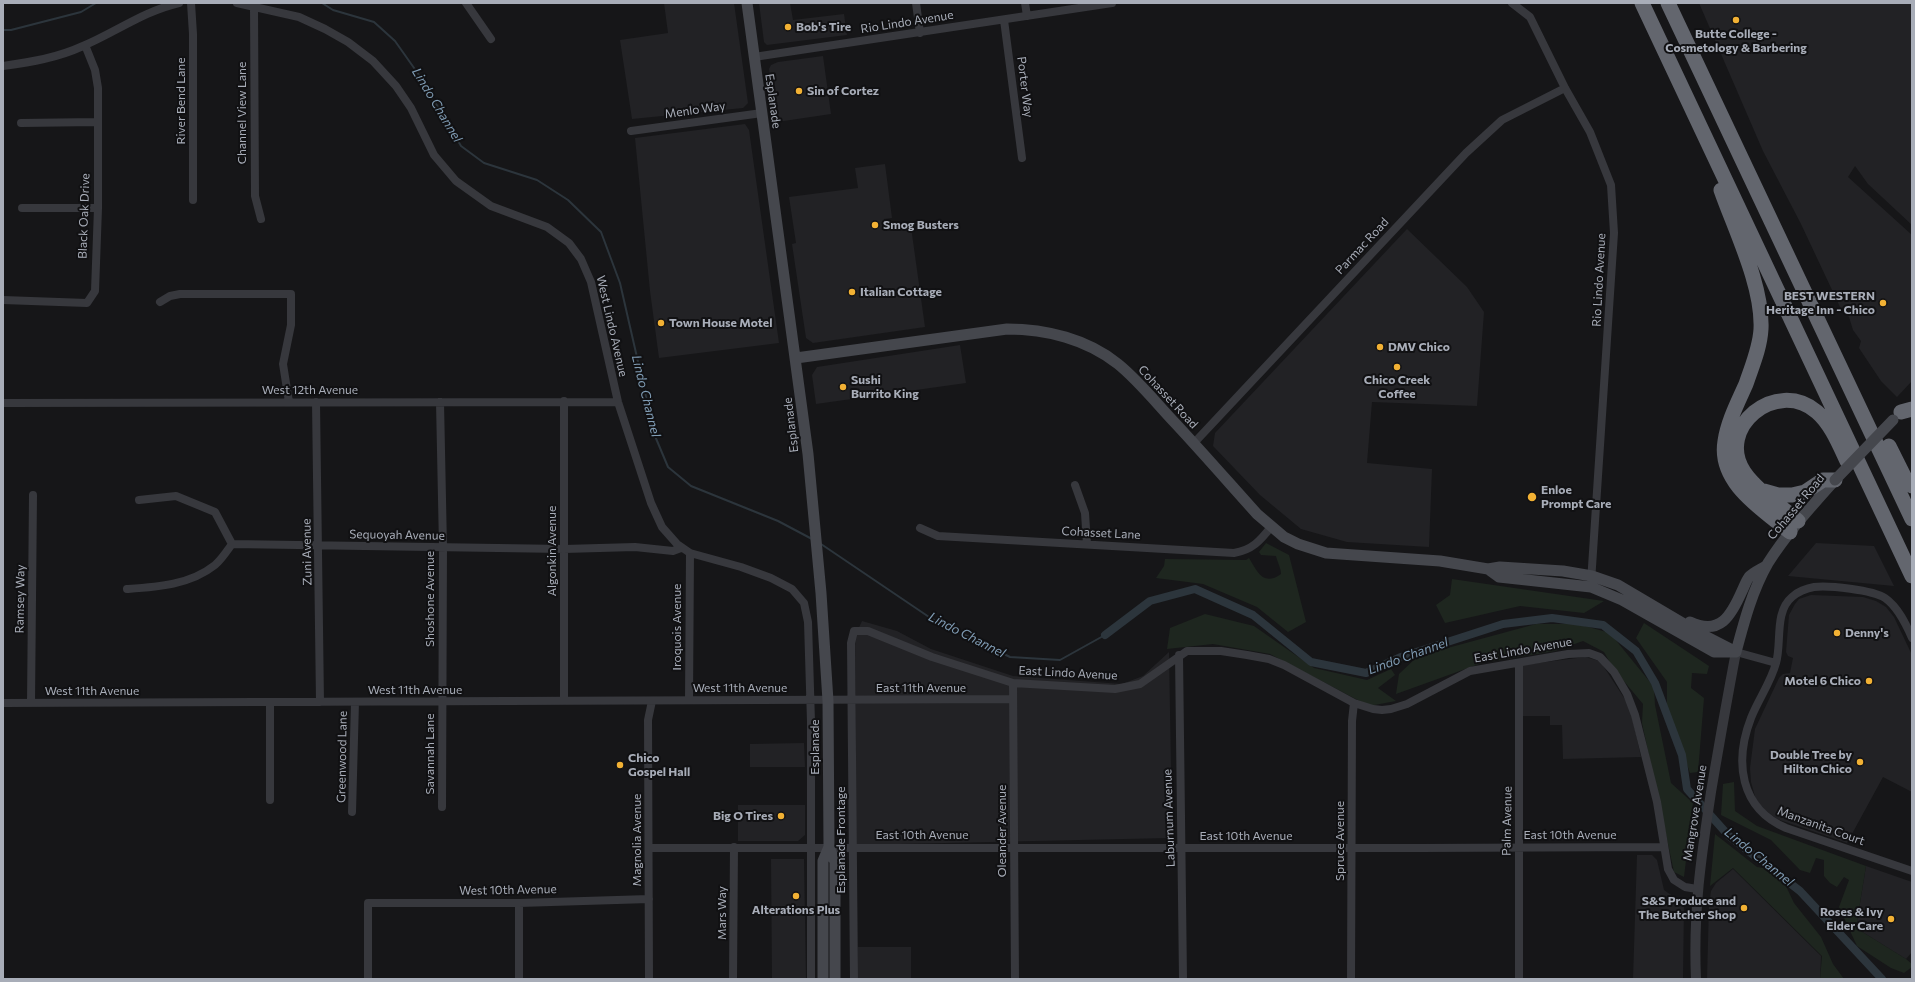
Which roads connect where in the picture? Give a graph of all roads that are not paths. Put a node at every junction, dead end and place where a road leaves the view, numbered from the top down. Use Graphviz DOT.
graph roads {
  1 [pos="179,3"];
  2 [pos="191,3"];
  3 [pos="237,3"];
  4 [pos="466,3"];
  5 [pos="747,3"];
  6 [pos="916,3"];
  7 [pos="1025,3"];
  8 [pos="1112,3"];
  9 [pos="1512,3"];
  10 [pos="1642,3"];
  11 [pos="1668,3"];
  12 [pos="254,6"];
  13 [pos="1027,16"];
  14 [pos="1004,20"];
  15 [pos="920,33"];
  16 [pos="491,39"];
  17 [pos="85,45"];
  18 [pos="754,57"];
  19 [pos="3,66"];
  20 [pos="1565,88"];
  21 [pos="762,113"];
  22 [pos="97,122"];
  23 [pos="21,123"];
  24 [pos="631,131"];
  25 [pos="1713,154"];
  26 [pos="1022,158"];
  27 [pos="193,200"];
  28 [pos="22,208"];
  29 [pos="98,208"];
  30 [pos="262,219"];
  31 [pos="3,300"];
  32 [pos="160,302"];
  33 [pos="1816,315"];
  34 [pos="796,358"];
  35 [pos="564,401"];
  36 [pos="1912,401"];
  37 [pos="289,402"];
  38 [pos="316,402"];
  39 [pos="440,402"];
  40 [pos="618,402"];
  41 [pos="3,403"];
  42 [pos="1902,414"];
  43 [pos="1194,443"];
  44 [pos="1835,480"];
  45 [pos="1075,485"];
  46 [pos="1912,486"];
  47 [pos="1761,490"];
  48 [pos="33,495"];
  49 [pos="139,500"];
  50 [pos="1912,519"];
  51 [pos="1271,527"];
  52 [pos="1794,527"];
  53 [pos="920,528"];
  54 [pos="232,544"];
  55 [pos="1087,544"];
  56 [pos="319,546"];
  57 [pos="443,547"];
  58 [pos="1898,547"];
  59 [pos="681,548"];
  60 [pos="564,549"];
  61 [pos="690,553"];
  62 [pos="1768,565"];
  63 [pos="1912,576"];
  64 [pos="1591,581"];
  65 [pos="127,589"];
  66 [pos="1665,613"];
  67 [pos="868,631"];
  68 [pos="1912,638"];
  69 [pos="1736,652"];
  70 [pos="1179,655"];
  71 [pos="1518,663"];
  72 [pos="1776,663"];
  73 [pos="1013,683"];
  74 [pos="1014,699"];
  75 [pos="689,700"];
  76 [pos="810,700"];
  77 [pos="852,700"];
  78 [pos="442,701"];
  79 [pos="564,701"];
  80 [pos="652,701"];
  81 [pos="828,701"];
  82 [pos="270,702"];
  83 [pos="320,702"];
  84 [pos="355,702"];
  85 [pos="3,703"];
  86 [pos="30,703"];
  87 [pos="1354,703"];
  88 [pos="270,800"];
  89 [pos="442,807"];
  90 [pos="352,812"];
  91 [pos="810,847"];
  92 [pos="829,847"];
  93 [pos="853,847"];
  94 [pos="1014,847"];
  95 [pos="1518,847"];
  96 [pos="1664,847"];
  97 [pos="649,848"];
  98 [pos="734,848"];
  99 [pos="1182,848"];
  100 [pos="1352,848"];
  101 [pos="1912,871"];
  102 [pos="1697,889"];
  103 [pos="649,899"];
  104 [pos="519,903"];
  105 [pos="368,979"];
  106 [pos="519,979"];
  107 [pos="649,979"];
  108 [pos="733,979"];
  109 [pos="811,979"];
  110 [pos="823,979"];
  111 [pos="836,979"];
  112 [pos="854,979"];
  113 [pos="1015,979"];
  114 [pos="1184,979"];
  115 [pos="1351,979"];
  116 [pos="1519,979"];
  117 [pos="1696,979"];
  1 -- 17 [label="street"];
  2 -- 27 [label="street, River Bend Lane"];
  3 -- 12 [label="street, West Lindo Avenue"];
  4 -- 16 [label="street"];
  5 -- 18 [label="main road, Esplanade"];
  6 -- 15 [label="street"];
  7 -- 13 [label="street"];
  8 -- 13 [label="street, Rio Lindo Avenue"];
  9 -- 20 [label="street, Rio Lindo Avenue"];
  10 -- 25 [label="highway"];
  11 -- 33 [label="highway"];
  12 -- 30 [label="street, Channel View Lane"];
  12 -- 40 [label="street, West Lindo Avenue"];
  13 -- 14 [label="street, Rio Lindo Avenue"];
  14 -- 15 [label="street, Rio Lindo Avenue"];
  14 -- 26 [label="street, Porter Way"];
  15 -- 18 [label="street, Rio Lindo Avenue"];
  17 -- 19 [label="street"];
  17 -- 22 [label="street, Black Oak Drive"];
  18 -- 21 [label="main road, Esplanade"];
  20 -- 43 [label="street, Parmac Road"];
  20 -- 64 [label="street, Rio Lindo Avenue"];
  21 -- 24 [label="street, Menlo Way"];
  21 -- 34 [label="main road, Esplanade"];
  22 -- 23 [label="street"];
  22 -- 29 [label="street, Black Oak Drive"];
  25 -- 52 [label="highway"];
  25 -- 58 [label="highway"];
  28 -- 29 [label="street"];
  29 -- 31 [label="street, Black Oak Drive"];
  32 -- 37 [label="street"];
  33 -- 46 [label="highway"];
  33 -- 50 [label="highway"];
  34 -- 43 [label="main road, Cohasset Road"];
  34 -- 81 [label="main road, Esplanade"];
  35 -- 39 [label="street, West 12th Avenue"];
  35 -- 40 [label="street, West 12th Avenue"];
  35 -- 60 [label="street, Algonkin Avenue"];
  36 -- 42 [label="main road, Cohasset Road"];
  37 -- 38 [label="street, West 12th Avenue"];
  37 -- 41 [label="street, West 12th Avenue"];
  38 -- 39 [label="street, West 12th Avenue"];
  38 -- 56 [label="street, Zuni Avenue"];
  39 -- 57 [label="street, Shoshone Avenue"];
  40 -- 59 [label="street, West Lindo Avenue"];
  42 -- 44 [label="main road, Cohasset Road, bridge"];
  43 -- 51 [label="main road, Cohasset Road"];
  44 -- 47 [label="highway"];
  44 -- 52 [label="main road, Cohasset Road"];
  45 -- 55 [label="street"];
  47 -- 52 [label="highway"];
  47 -- 58 [label="highway"];
  48 -- 86 [label="street, Ramsey Way"];
  49 -- 54 [label="street"];
  51 -- 55 [label="street, Cohasset Lane"];
  51 -- 64 [label="main road, Cohasset Road"];
  52 -- 62 [label="main road, Cohasset Road"];
  53 -- 55 [label="street, Cohasset Lane"];
  54 -- 56 [label="street, Sequoyah Avenue"];
  54 -- 65 [label="street"];
  56 -- 57 [label="street, Sequoyah Avenue"];
  56 -- 83 [label="street, Zuni Avenue"];
  57 -- 60 [label="street, Sequoyah Avenue"];
  57 -- 78 [label="street, Shoshone Avenue"];
  58 -- 63 [label="highway"];
  59 -- 60 [label="street, Sequoyah Avenue"];
  59 -- 61 [label="street, West Lindo Avenue"];
  60 -- 79 [label="street, Algonkin Avenue"];
  61 -- 75 [label="street, Iroquois Avenue"];
  61 -- 76 [label="street, West Lindo Avenue"];
  62 -- 66 [label="main road"];
  62 -- 69 [label="main road, Cohasset Road"];
  64 -- 66 [label="main road, Cohasset Road"];
  64 -- 69 [label="main road, Cohasset Road"];
  66 -- 69 [label="main road, Cohasset Road"];
  67 -- 73 [label="street, East Lindo Avenue"];
  67 -- 77 [label="street, Esplanade Frontage"];
  68 -- 72 [label="street, Manzanita Court"];
  69 -- 72 [label="street"];
  69 -- 102 [label="street, Mangrove Avenue"];
  70 -- 73 [label="street, East Lindo Avenue"];
  70 -- 87 [label="street, East Lindo Avenue"];
  70 -- 99 [label="street, Laburnum Avenue"];
  71 -- 87 [label="street, East Lindo Avenue"];
  71 -- 95 [label="street, Palm Avenue"];
  71 -- 96 [label="street, East Lindo Avenue"];
  72 -- 101 [label="street, Manzanita Court"];
  73 -- 74 [label="street, Oleander Avenue"];
  74 -- 77 [label="street, East 11th Avenue"];
  74 -- 94 [label="street, Oleander Avenue"];
  75 -- 76 [label="street, West 11th Avenue"];
  75 -- 80 [label="street, West 11th Avenue"];
  76 -- 81 [label="street, West 11th Avenue"];
  76 -- 91 [label="street"];
  77 -- 81 [label="street, East 11th Avenue"];
  77 -- 93 [label="street, Esplanade Frontage"];
  78 -- 79 [label="street, West 11th Avenue"];
  78 -- 84 [label="street, West 11th Avenue"];
  78 -- 89 [label="street, Savannah Lane"];
  79 -- 80 [label="street, West 11th Avenue"];
  80 -- 97 [label="street, Magnolia Avenue"];
  81 -- 92 [label="main road, Esplanade"];
  82 -- 83 [label="street, West 11th Avenue"];
  82 -- 86 [label="street, West 11th Avenue"];
  82 -- 88 [label="street"];
  83 -- 84 [label="street, West 11th Avenue"];
  84 -- 90 [label="street, Greenwood Lane"];
  85 -- 86 [label="street, West 11th Avenue"];
  87 -- 100 [label="street, Spruce Avenue"];
  91 -- 92 [label="street"];
  91 -- 98 [label="street"];
  91 -- 109 [label="street"];
  92 -- 93 [label="street, East 10th Avenue"];
  92 -- 110 [label="main road, Esplanade"];
  92 -- 111 [label="main road, Esplanade"];
  93 -- 94 [label="street, East 10th Avenue"];
  93 -- 112 [label="street, Esplanade Frontage"];
  94 -- 99 [label="street, East 10th Avenue"];
  94 -- 113 [label="street, Oleander Avenue"];
  95 -- 96 [label="street, East 10th Avenue"];
  95 -- 100 [label="street, East 10th Avenue"];
  95 -- 116 [label="street, Palm Avenue"];
  96 -- 102 [label="street, East Lindo Avenue"];
  97 -- 98 [label="street"];
  97 -- 103 [label="street, Magnolia Avenue"];
  98 -- 108 [label="street, Mars Way"];
  99 -- 100 [label="street, East 10th Avenue"];
  99 -- 114 [label="street, Laburnum Avenue"];
  100 -- 115 [label="street, Spruce Avenue"];
  102 -- 117 [label="street, Mangrove Avenue"];
  103 -- 104 [label="street, West 10th Avenue"];
  103 -- 107 [label="street, Magnolia Avenue"];
  104 -- 105 [label="street, West 10th Avenue"];
  104 -- 106 [label="street"];
}
